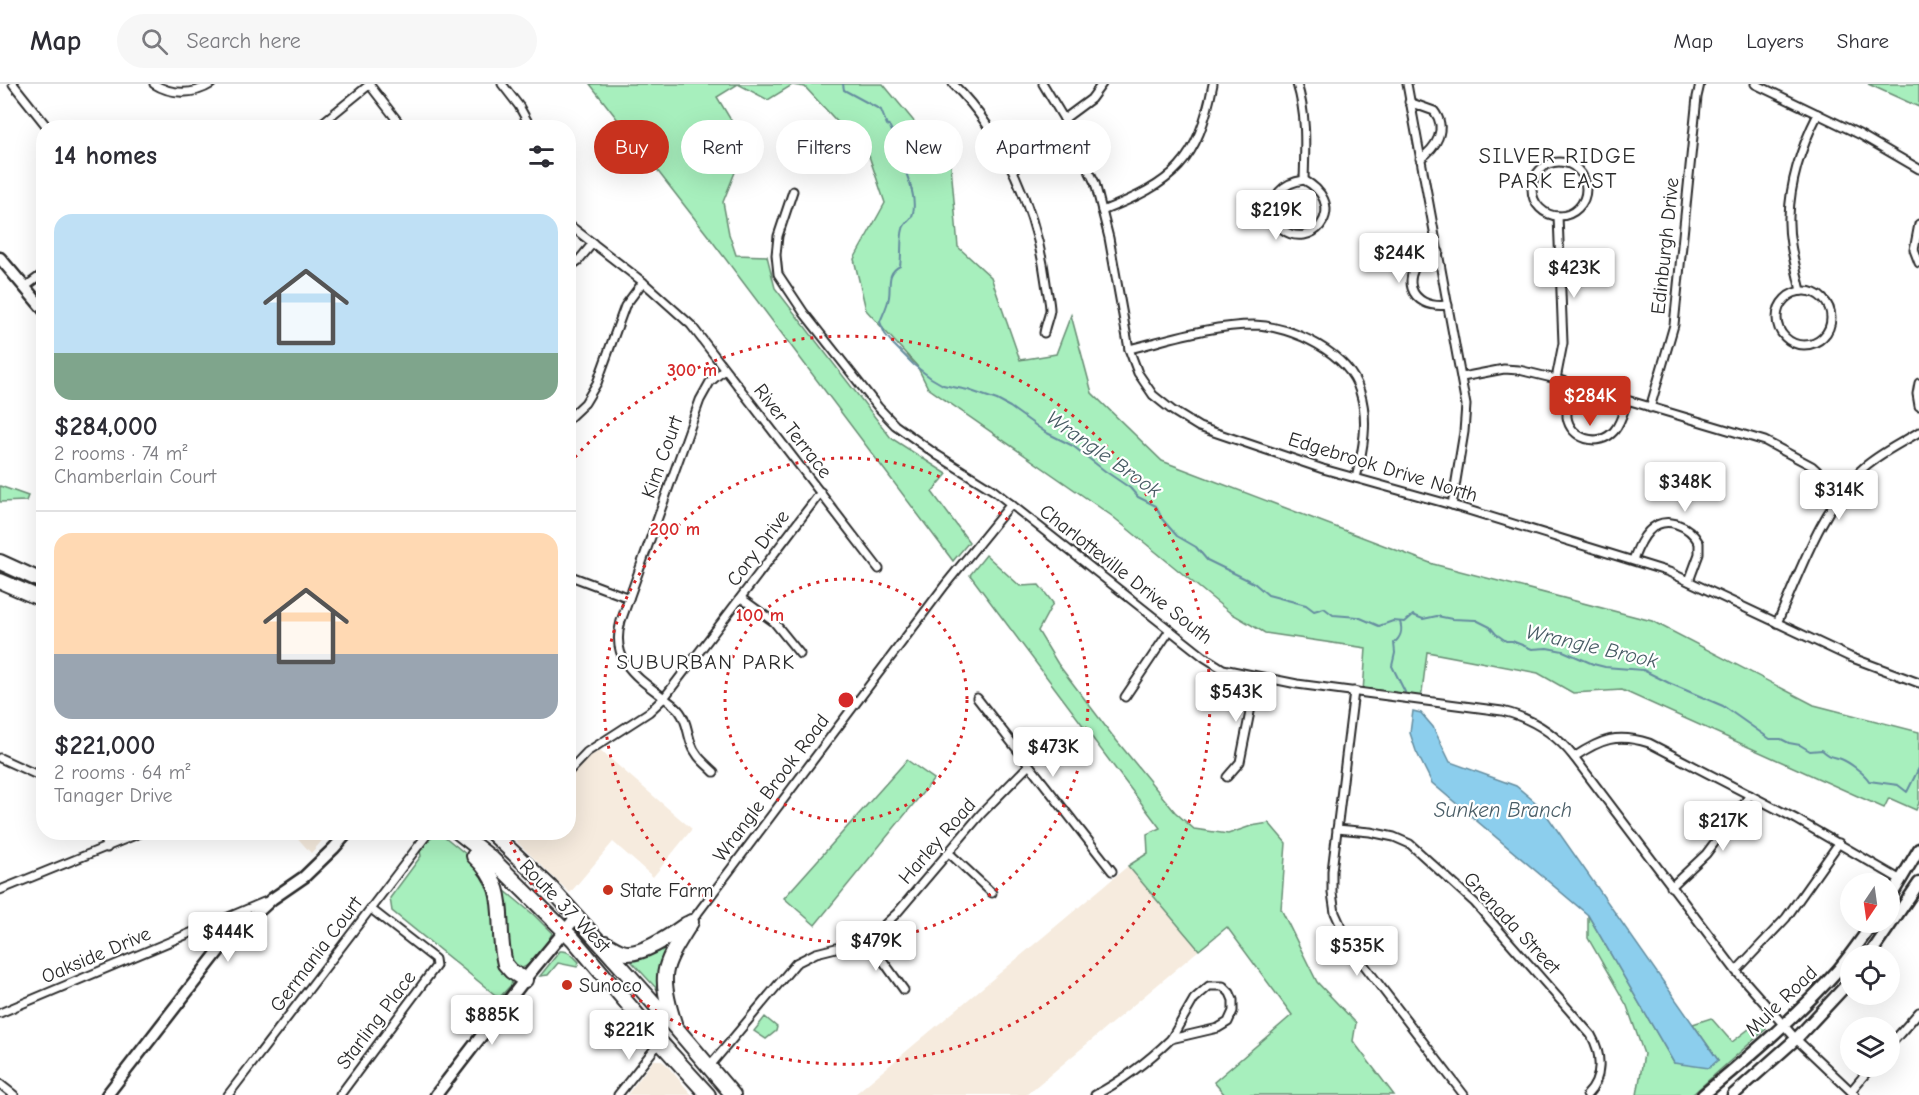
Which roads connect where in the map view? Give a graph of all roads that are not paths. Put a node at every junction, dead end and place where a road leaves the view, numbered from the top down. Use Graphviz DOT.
graph roads {
  1 [pos="13,84"];
  2 [pos="154,84"];
  3 [pos="211,84"];
  4 [pos="502,84"];
  5 [pos="953,84"];
  6 [pos="1043,84"];
  7 [pos="1102,84"];
  8 [pos="1212,84"];
  9 [pos="1297,84"];
  10 [pos="1407,84"];
  11 [pos="1700,84"];
  12 [pos="1755,84"];
  13 [pos="369,85"];
  14 [pos="1409,102"];
  15 [pos="1818,114"];
  16 [pos="1064,119"];
  17 [pos="42,120"];
  18 [pos="326,120"];
  19 [pos="397,120"];
  20 [pos="527,120"];
  21 [pos="1420,159"];
  22 [pos="1919,169"];
  23 [pos="1304,180"];
  24 [pos="793,191"];
  25 [pos="1102,211"];
  26 [pos="1558,216"];
  27 [pos="1919,224"];
  28 [pos="576,230"];
  29 [pos="593,243"];
  30 [pos="1439,252"];
  31 [pos="0,258"];
  32 [pos="576,262"];
  33 [pos="1919,262"];
  34 [pos="36,279"];
  35 [pos="642,282"];
  36 [pos="25,287"];
  37 [pos="1801,291"];
  38 [pos="36,300"];
  39 [pos="1448,305"];
  40 [pos="1044,333"];
  41 [pos="1129,349"];
  42 [pos="724,370"];
  43 [pos="1462,377"];
  44 [pos="1556,379"];
  45 [pos="1919,383"];
  46 [pos="1574,385"];
  47 [pos="1627,401"];
  48 [pos="1919,406"];
  49 [pos="1650,408"];
  50 [pos="576,411"];
  51 [pos="1919,432"];
  52 [pos="1356,478"];
  53 [pos="821,492"];
  54 [pos="1841,493"];
  55 [pos="1011,504"];
  56 [pos="1452,505"];
  57 [pos="1632,560"];
  58 [pos="0,562"];
  59 [pos="879,569"];
  60 [pos="36,578"];
  61 [pos="576,578"];
  62 [pos="0,581"];
  63 [pos="1689,581"];
  64 [pos="36,597"];
  65 [pos="629,598"];
  66 [pos="741,598"];
  67 [pos="1777,623"];
  68 [pos="1170,630"];
  69 [pos="800,654"];
  70 [pos="1257,677"];
  71 [pos="1919,683"];
  72 [pos="1354,691"];
  73 [pos="1125,697"];
  74 [pos="664,698"];
  75 [pos="977,698"];
  76 [pos="1574,757"];
  77 [pos="0,758"];
  78 [pos="576,764"];
  79 [pos="1028,766"];
  80 [pos="714,772"];
  81 [pos="36,774"];
  82 [pos="1227,777"];
  83 [pos="1750,795"];
  84 [pos="1337,830"];
  85 [pos="104,840"];
  86 [pos="125,840"];
  87 [pos="341,840"];
  88 [pos="423,840"];
  89 [pos="459,840"];
  90 [pos="468,840"];
  91 [pos="510,840"];
  92 [pos="1839,843"];
  93 [pos="107,848"];
  94 [pos="1919,849"];
  95 [pos="949,853"];
  96 [pos="1112,871"];
  97 [pos="1901,880"];
  98 [pos="1671,887"];
  99 [pos="1918,888"];
  100 [pos="0,890"];
  101 [pos="992,893"];
  102 [pos="272,899"];
  103 [pos="371,909"];
  104 [pos="577,916"];
  105 [pos="691,921"];
  106 [pos="564,930"];
  107 [pos="1866,933"];
  108 [pos="596,937"];
  109 [pos="868,940"];
  110 [pos="1877,945"];
  111 [pos="1736,971"];
  112 [pos="525,980"];
  113 [pos="904,990"];
  114 [pos="1840,992"];
  115 [pos="1919,1012"];
  116 [pos="0,1013"];
  117 [pos="1784,1024"];
  118 [pos="676,1028"];
  119 [pos="1900,1034"];
  120 [pos="1796,1039"];
  121 [pos="1171,1040"];
  122 [pos="660,1042"];
  123 [pos="709,1067"];
  124 [pos="1864,1077"];
  125 [pos="0,1084"];
  126 [pos="1853,1093"];
  127 [pos="14,1095"];
  128 [pos="107,1095"];
  129 [pos="228,1095"];
  130 [pos="340,1095"];
  131 [pos="436,1095"];
  132 [pos="618,1095"];
  133 [pos="708,1095"];
  134 [pos="733,1095"];
  135 [pos="1095,1095"];
  136 [pos="1464,1095"];
  137 [pos="1587,1095"];
  138 [pos="1703,1095"];
  139 [pos="1733,1095"];
  1 -- 17 [label="street"];
  2 -- 3 [label="street"];
  4 -- 20 [label="street"];
  5 -- 40 [label="street"];
  6 -- 16 [label="street, Edgebrook Drive North"];
  7 -- 16 [label="street"];
  8 -- 25 [label="street"];
  9 -- 23 [label="street"];
  10 -- 14 [label="street"];
  11 -- 49 [label="street, Edinburgh Drive"];
  12 -- 15 [label="street"];
  13 -- 18 [label="street"];
  13 -- 19 [label="street"];
  14 -- 21 [label="street"];
  14 -- 21 [label="street"];
  15 -- 22 [label="street"];
  15 -- 37 [label="street"];
  16 -- 25 [label="street, Edgebrook Drive North"];
  21 -- 30 [label="street"];
  23 -- 23 [label="street"];
  24 -- 55 [label="street, Charlotteville Drive South"];
  25 -- 41 [label="street, Edgebrook Drive North"];
  26 -- 26 [label="street"];
  26 -- 44 [label="street"];
  27 -- 33 [label="street"];
  28 -- 29 [label="street, River Terrace"];
  29 -- 32 [label="street"];
  29 -- 35 [label="street, River Terrace"];
  30 -- 39 [label="street"];
  30 -- 39 [label="street"];
  31 -- 36 [label="main road"];
  34 -- 36 [label="street"];
  35 -- 42 [label="street, River Terrace"];
  35 -- 50 [label="street"];
  36 -- 38 [label="main road"];
  37 -- 37 [label="street"];
  39 -- 43 [label="street"];
  41 -- 52 [label="street, Edgebrook Drive North"];
  41 -- 52 [label="street"];
  42 -- 53 [label="street, River Terrace"];
  42 -- 65 [label="street, Kim Court"];
  43 -- 44 [label="street"];
  43 -- 56 [label="street"];
  44 -- 46 [label="street"];
  45 -- 48 [label="street"];
  46 -- 47 [label="street"];
  46 -- 47 [label="street"];
  47 -- 49 [label="street"];
  49 -- 54 [label="street"];
  51 -- 54 [label="street"];
  52 -- 56 [label="street, Edgebrook Drive North"];
  53 -- 59 [label="street, River Terrace"];
  53 -- 66 [label="street, Cory Drive"];
  54 -- 67 [label="street"];
  55 -- 68 [label="street, Charlotteville Drive South"];
  55 -- 105 [label="street, Wrangle Brook Road"];
  56 -- 57 [label="street, Edgebrook Drive North"];
  57 -- 63 [label="street, Edgebrook Drive North"];
  57 -- 63 [label="street"];
  58 -- 60 [label="highway"];
  61 -- 65 [label="street"];
  62 -- 64 [label="highway"];
  63 -- 67 [label="street, Edgebrook Drive North"];
  65 -- 74 [label="street, Kim Court"];
  66 -- 69 [label="street"];
  66 -- 74 [label="street, Cory Drive"];
  67 -- 71 [label="street, Edgebrook Drive North"];
  68 -- 70 [label="street, Charlotteville Drive South"];
  68 -- 73 [label="street"];
  70 -- 72 [label="street, Charlotteville Drive South"];
  70 -- 82 [label="street"];
  72 -- 76 [label="street, Charlotteville Drive South"];
  72 -- 84 [label="street"];
  74 -- 78 [label="street, Cory Drive"];
  74 -- 80 [label="street, Kim Court"];
  75 -- 79 [label="street"];
  76 -- 83 [label="street"];
  76 -- 98 [label="street, Charlotteville Drive South"];
  77 -- 81 [label="street"];
  79 -- 95 [label="street, Harley Road"];
  79 -- 96 [label="street"];
  83 -- 92 [label="street"];
  83 -- 98 [label="street"];
  84 -- 136 [label="street"];
  84 -- 137 [label="street, Grenada Street"];
  85 -- 93 [label="street"];
  86 -- 93 [label="street"];
  87 -- 102 [label="main road"];
  88 -- 103 [label="street, Germania Court"];
  89 -- 112 [label="highway"];
  90 -- 106 [label="highway, Route 37 West"];
  91 -- 104 [label="highway, Route 37 West"];
  92 -- 97 [label="street"];
  92 -- 111 [label="street"];
  93 -- 100 [label="street"];
  94 -- 97 [label="main road"];
  95 -- 101 [label="street"];
  95 -- 109 [label="street, Harley Road"];
  98 -- 111 [label="street, Charlotteville Drive South"];
  99 -- 110 [label="main road"];
  102 -- 116 [label="street, Oakside Drive"];
  102 -- 128 [label="main road"];
  103 -- 129 [label="street, Germania Court"];
  103 -- 130 [label="street, Starling Place"];
  104 -- 106 [label="main road"];
  104 -- 108 [label="highway, Route 37 West"];
  105 -- 108 [label="highway"];
  105 -- 118 [label="highway"];
  106 -- 112 [label="main road"];
  106 -- 122 [label="highway, Route 37 West"];
  107 -- 117 [label="main road, Mule Road"];
  108 -- 118 [label="highway, Route 37 West"];
  109 -- 113 [label="street"];
  109 -- 123 [label="street, Harley Road"];
  111 -- 117 [label="street, Charlotteville Drive South"];
  112 -- 131 [label="main road"];
  114 -- 120 [label="main road, Mule Road"];
  115 -- 119 [label="street"];
  117 -- 120 [label="street, Charlotteville Drive South"];
  117 -- 138 [label="main road, Mule Road"];
  118 -- 123 [label="highway, Route 37 West"];
  120 -- 126 [label="street, Charlotteville Drive South"];
  120 -- 139 [label="main road, Mule Road"];
  121 -- 121 [label="street"];
  121 -- 135 [label="street"];
  122 -- 132 [label="street"];
  122 -- 133 [label="highway, Route 37 West"];
  123 -- 134 [label="highway, Route 37 West"];
  124 -- 126 [label="street"];
  125 -- 127 [label="street"];
}
